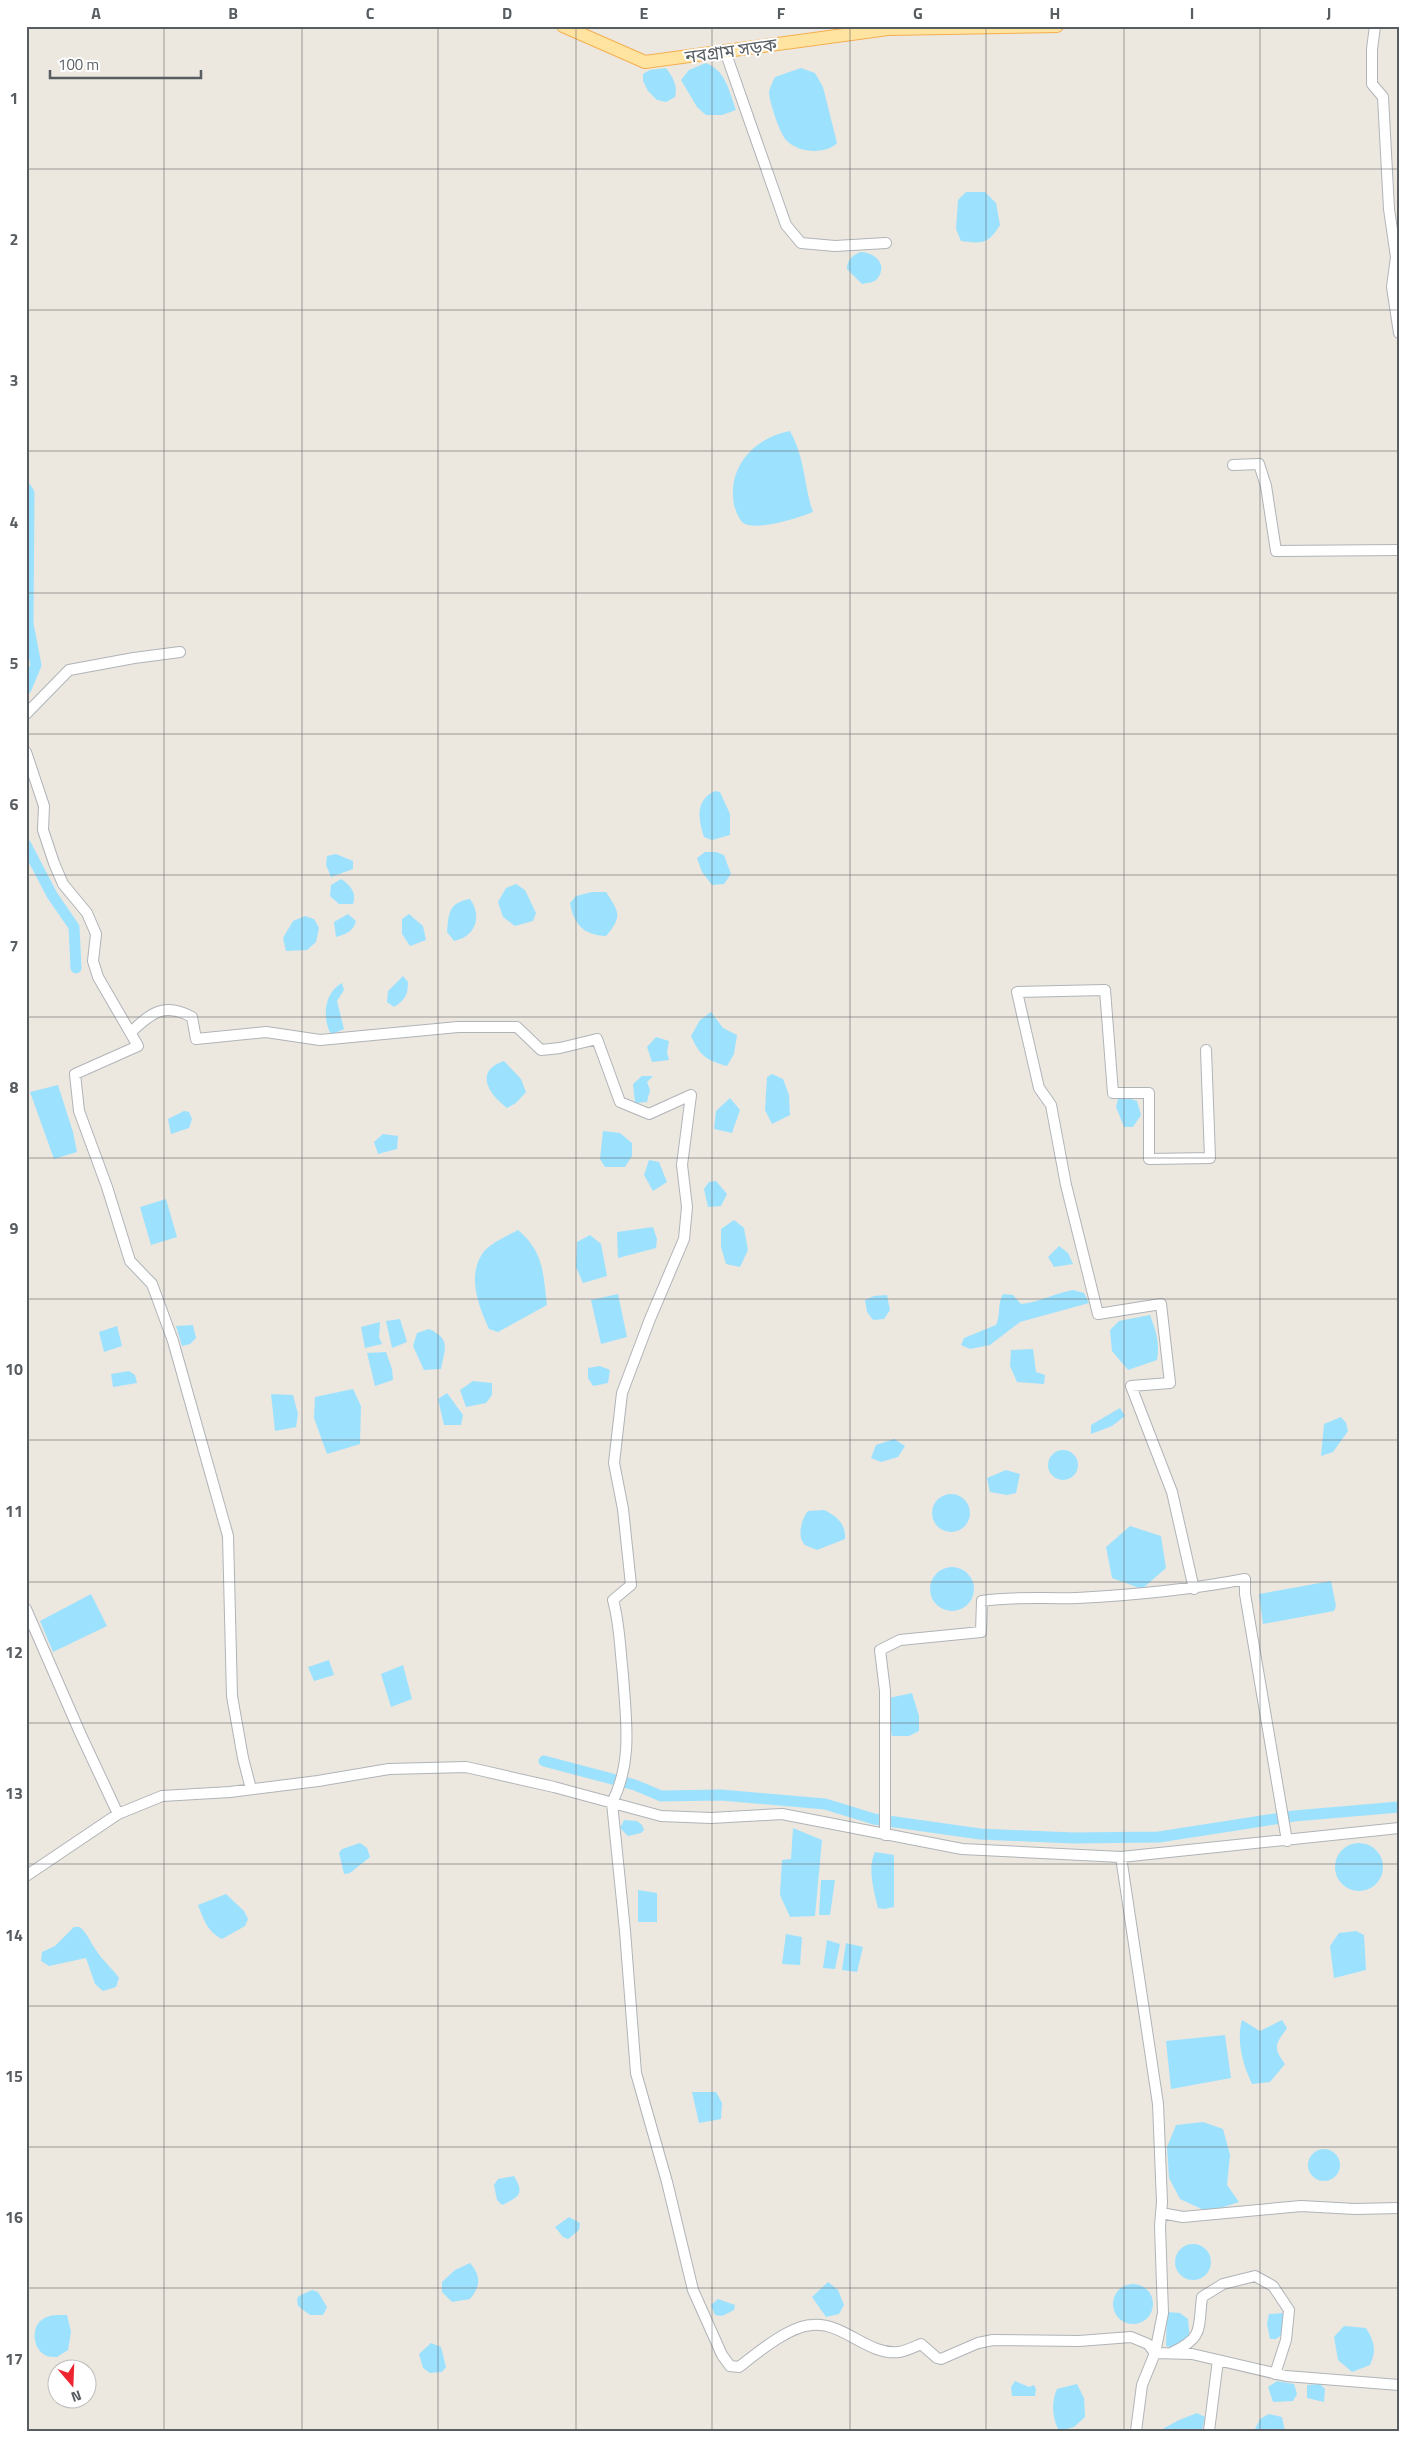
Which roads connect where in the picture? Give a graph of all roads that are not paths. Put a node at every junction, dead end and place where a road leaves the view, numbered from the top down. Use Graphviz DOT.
graph roads {
  1 [pos="563,26"];
  2 [pos="1057,26"];
  3 [pos="1375,26"];
  4 [pos="725,51"];
  5 [pos="886,243"];
  6 [pos="1399,333"];
  7 [pos="1234,465"];
  8 [pos="1399,550"];
  9 [pos="180,652"];
  10 [pos="26,714"];
  11 [pos="27,756"];
  12 [pos="131,1032"];
  13 [pos="1206,1050"];
  14 [pos="1194,1589"];
  15 [pos="26,1609"];
  16 [pos="250,1787"];
  17 [pos="612,1803"];
  18 [pos="118,1814"];
  19 [pos="1399,1828"];
  20 [pos="885,1833"];
  21 [pos="1287,1841"];
  22 [pos="1121,1857"];
  23 [pos="26,1876"];
  24 [pos="1399,2208"];
  25 [pos="1161,2213"];
  26 [pos="1172,2352"];
  27 [pos="1155,2353"];
  28 [pos="1218,2360"];
  29 [pos="1275,2374"];
  30 [pos="1399,2385"];
  31 [pos="1136,2431"];
  32 [pos="1209,2431"];
  1 -- 4 [label="main road, নবগ্রাম সড়ক"];
  2 -- 4 [label="main road, নবগ্রাম সড়ক"];
  3 -- 6 [label="street"];
  4 -- 5 [label="street"];
  7 -- 8 [label="street"];
  9 -- 10 [label="street"];
  11 -- 12 [label="street"];
  12 -- 16 [label="street"];
  12 -- 17 [label="street"];
  13 -- 14 [label="street"];
  14 -- 20 [label="street"];
  14 -- 21 [label="street"];
  15 -- 18 [label="street"];
  16 -- 17 [label="street"];
  16 -- 18 [label="street"];
  17 -- 20 [label="street"];
  17 -- 27 [label="street"];
  18 -- 23 [label="street"];
  19 -- 21 [label="street"];
  20 -- 22 [label="street"];
  21 -- 22 [label="street"];
  22 -- 25 [label="street"];
  24 -- 25 [label="street"];
  25 -- 27 [label="street"];
  26 -- 27 [label="street"];
  26 -- 28 [label="street"];
  26 -- 29 [label="street"];
  27 -- 31 [label="street"];
  28 -- 29 [label="street"];
  28 -- 32 [label="street"];
  29 -- 30 [label="street"];
}
